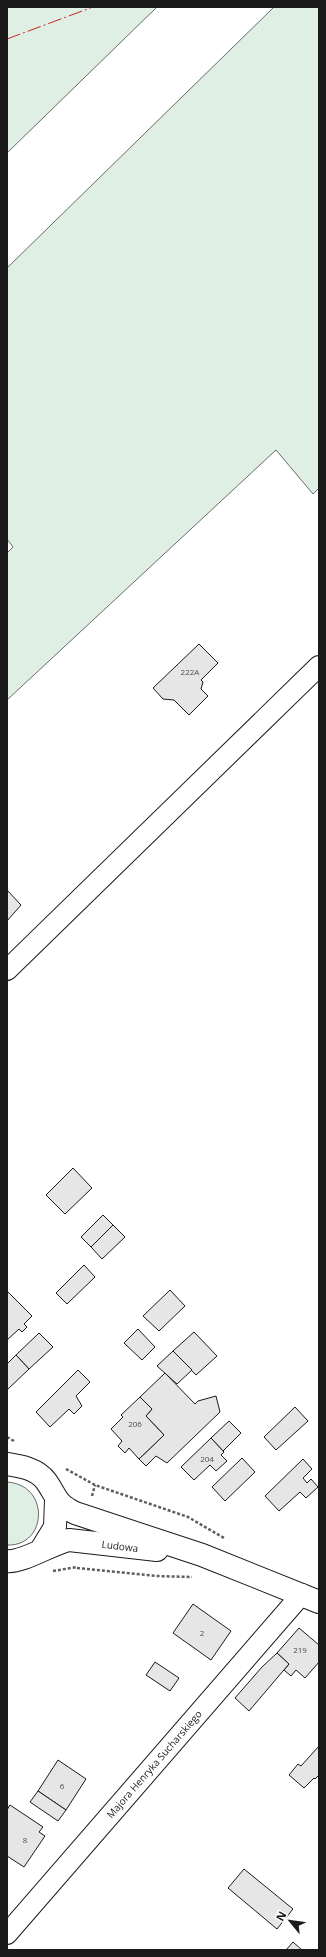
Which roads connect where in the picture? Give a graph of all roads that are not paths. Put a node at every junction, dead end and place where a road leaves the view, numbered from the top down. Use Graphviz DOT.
graph roads {
  1 [pos="319,666"];
  2 [pos="7,970"];
  3 [pos="7,1464"];
  4 [pos="56,1500"];
  5 [pos="41,1550"];
  6 [pos="202,1555"];
  7 [pos="7,1561"];
  8 [pos="310,1598"];
  9 [pos="7,1934"];
  1 -- 2 [label="street"];
  3 -- 4 [label="main road, Ludowa"];
  4 -- 5 [label="main road"];
  4 -- 6 [label="main road, Ludowa"];
  5 -- 6 [label="main road, Ludowa"];
  5 -- 7 [label="main road, Ludowa"];
  6 -- 8 [label="main road, Ludowa"];
  8 -- 9 [label="street, Majora Henryka Sucharskiego"];
}
